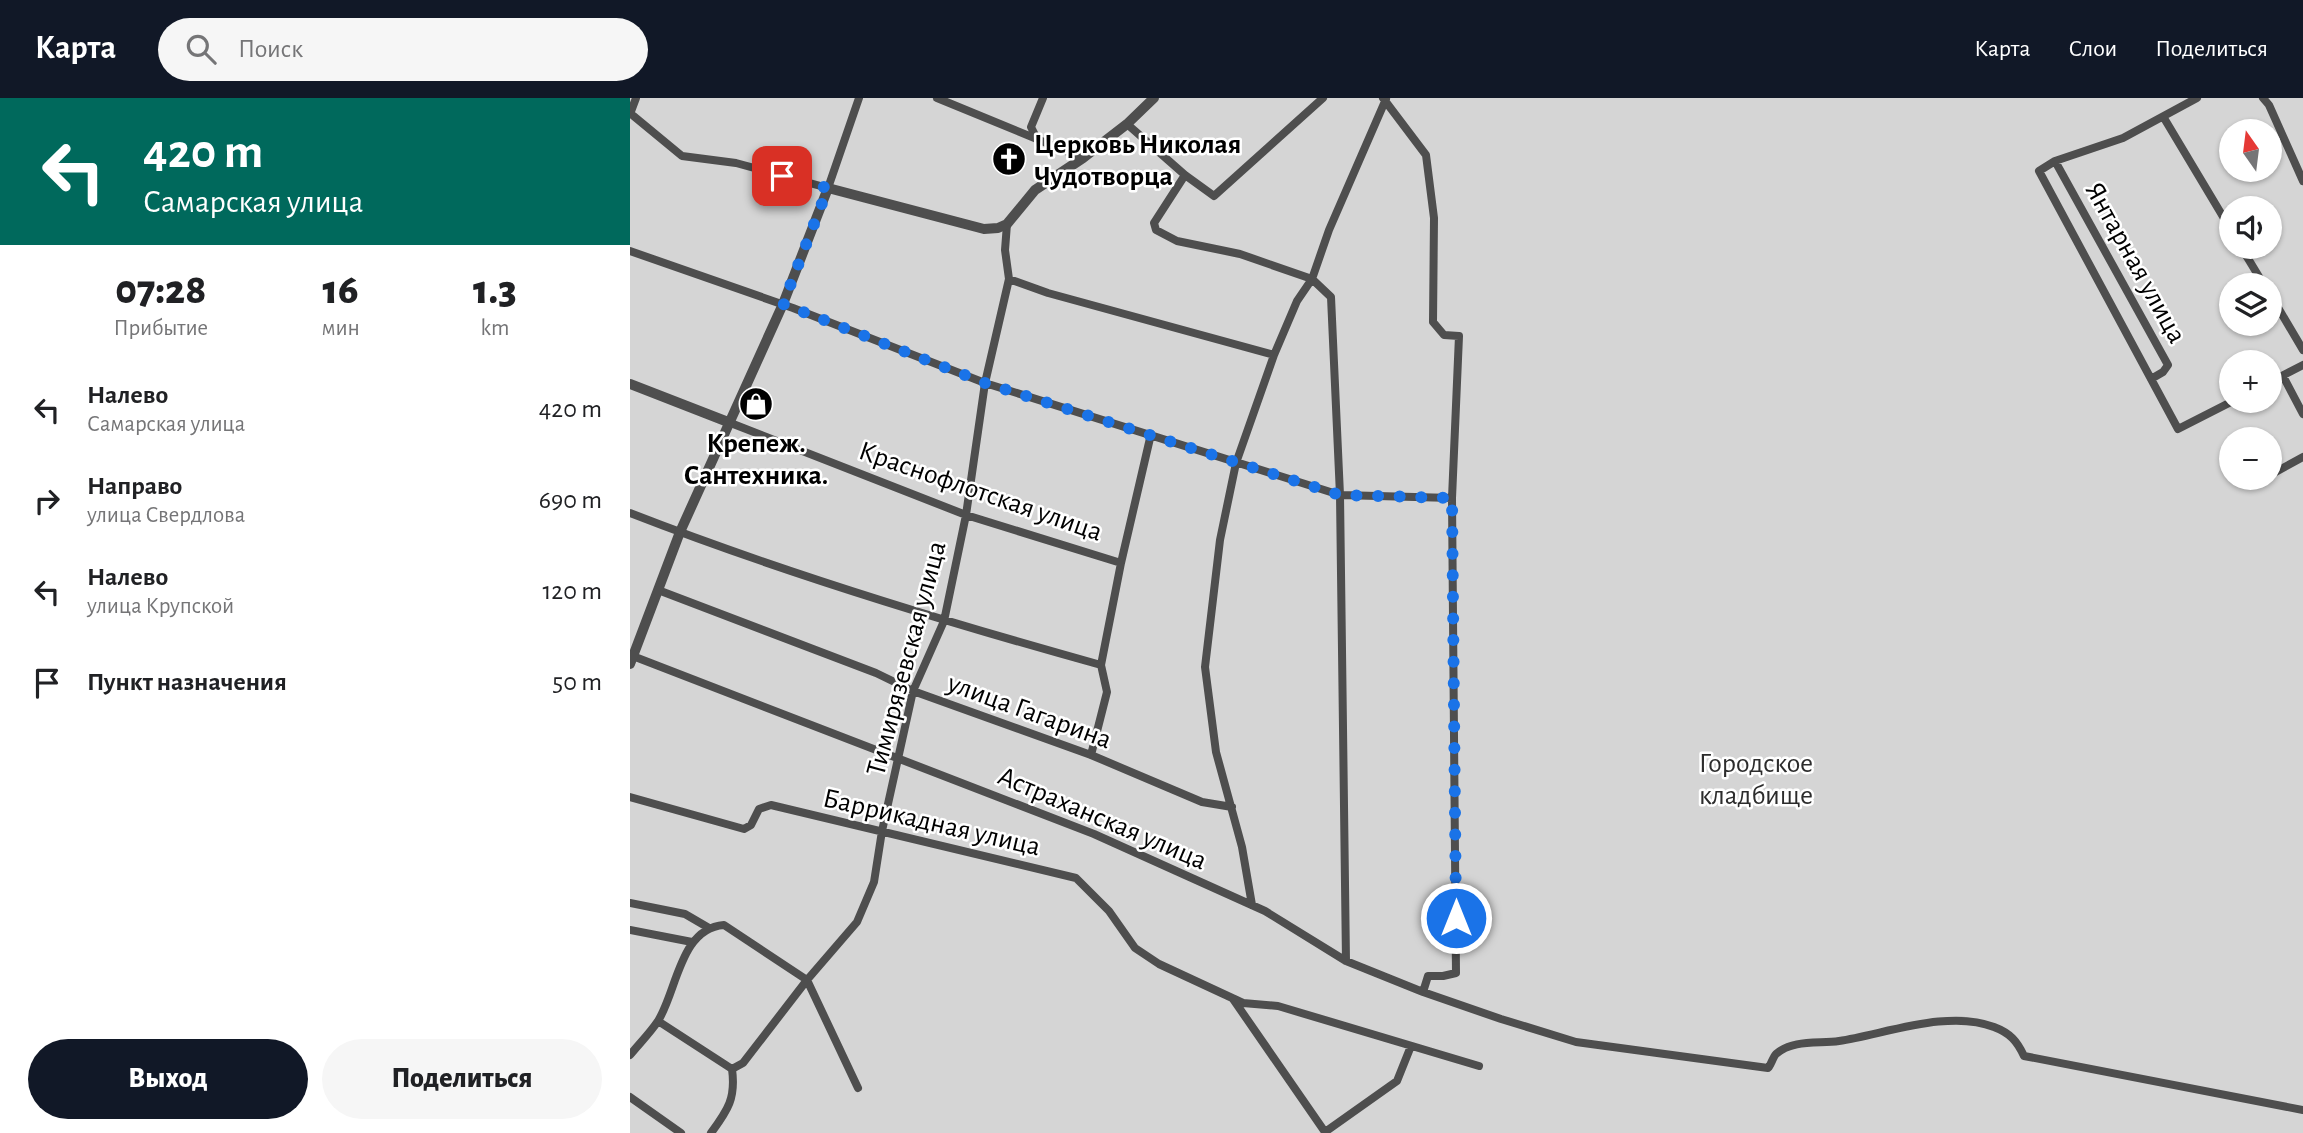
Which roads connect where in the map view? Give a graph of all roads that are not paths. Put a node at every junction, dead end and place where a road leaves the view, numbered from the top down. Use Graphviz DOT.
graph roads {
  1 [pos="636,98"];
  2 [pos="859,98"];
  3 [pos="937,98"];
  4 [pos="1043,98"];
  5 [pos="1154,98"];
  6 [pos="1323,98"];
  7 [pos="2197,98"];
  8 [pos="2263,98"];
  9 [pos="1385,99"];
  10 [pos="630,114"];
  11 [pos="2164,118"];
  12 [pos="1127,124"];
  13 [pos="1038,141"];
  14 [pos="1083,158"];
  15 [pos="2055,161"];
  16 [pos="1185,175"];
  17 [pos="2303,181"];
  18 [pos="828,188"];
  19 [pos="2219,210"];
  20 [pos="1007,224"];
  21 [pos="630,251"];
  22 [pos="1009,279"];
  23 [pos="1311,279"];
  24 [pos="783,304"];
  25 [pos="2282,314"];
  26 [pos="2303,350"];
  27 [pos="1274,355"];
  28 [pos="2303,365"];
  29 [pos="2283,376"];
  30 [pos="2151,379"];
  31 [pos="985,383"];
  32 [pos="630,384"];
  33 [pos="2219,408"];
  34 [pos="2303,414"];
  35 [pos="728,422"];
  36 [pos="1151,434"];
  37 [pos="2303,457"];
  38 [pos="1236,463"];
  39 [pos="2282,469"];
  40 [pos="1340,495"];
  41 [pos="1452,498"];
  42 [pos="630,513"];
  43 [pos="967,515"];
  44 [pos="680,532"];
  45 [pos="1121,563"];
  46 [pos="658,590"];
  47 [pos="944,621"];
  48 [pos="631,659"];
  49 [pos="1101,665"];
  50 [pos="913,691"];
  51 [pos="1091,755"];
  52 [pos="899,759"];
  53 [pos="630,797"];
  54 [pos="1232,807"];
  55 [pos="882,831"];
  56 [pos="630,903"];
  57 [pos="1252,905"];
  58 [pos="709,928"];
  59 [pos="630,930"];
  60 [pos="692,942"];
  61 [pos="1346,961"];
  62 [pos="807,980"];
  63 [pos="1423,992"];
  64 [pos="1231,996"];
  65 [pos="658,1021"];
  66 [pos="1411,1046"];
  67 [pos="630,1055"];
  68 [pos="1479,1066"];
  69 [pos="732,1069"];
  70 [pos="858,1088"];
  71 [pos="630,1097"];
  72 [pos="2303,1110"];
  73 [pos="681,1133"];
  74 [pos="711,1133"];
  1 -- 10 [label="street"];
  2 -- 18 [label="street"];
  3 -- 13 [label="street"];
  4 -- 13 [label="street"];
  5 -- 12 [label="street"];
  6 -- 16 [label="street"];
  7 -- 11 [label="street"];
  8 -- 17 [label="street"];
  9 -- 23 [label="street"];
  9 -- 41 [label="street"];
  10 -- 18 [label="street"];
  11 -- 15 [label="street"];
  11 -- 19 [label="street"];
  12 -- 14 [label="street"];
  12 -- 16 [label="street"];
  13 -- 14 [label="street"];
  14 -- 20 [label="street"];
  15 -- 30 [label="street"];
  15 -- 30 [label="street, Янтарная улица"];
  16 -- 23 [label="street"];
  18 -- 20 [label="street"];
  18 -- 24 [label="street"];
  20 -- 22 [label="street, Тимирязевская улица"];
  21 -- 24 [label="street"];
  22 -- 27 [label="street"];
  22 -- 31 [label="street, Тимирязевская улица"];
  23 -- 27 [label="street"];
  23 -- 40 [label="street"];
  24 -- 31 [label="street"];
  24 -- 35 [label="street"];
  25 -- 26 [label="street"];
  27 -- 38 [label="street"];
  28 -- 29 [label="street"];
  29 -- 34 [label="street"];
  30 -- 33 [label="street"];
  31 -- 36 [label="street"];
  31 -- 43 [label="street, Тимирязевская улица"];
  32 -- 35 [label="street, Краснофлотская улица"];
  35 -- 43 [label="street, Краснофлотская улица"];
  35 -- 44 [label="street"];
  36 -- 38 [label="street"];
  36 -- 45 [label="street"];
  37 -- 39 [label="street"];
  38 -- 40 [label="street"];
  38 -- 54 [label="street"];
  40 -- 41 [label="street"];
  40 -- 61 [label="street"];
  41 -- 63 [label="street"];
  42 -- 44 [label="street"];
  43 -- 45 [label="street, Краснофлотская улица"];
  43 -- 47 [label="street, Тимирязевская улица"];
  44 -- 46 [label="street"];
  44 -- 47 [label="street"];
  45 -- 49 [label="street"];
  46 -- 48 [label="street"];
  46 -- 50 [label="street, улица Гагарина"];
  47 -- 49 [label="street"];
  47 -- 50 [label="street, Тимирязевская улица"];
  48 -- 52 [label="street, Астраханская улица"];
  49 -- 51 [label="street"];
  50 -- 51 [label="street, улица Гагарина"];
  50 -- 52 [label="street, Тимирязевская улица"];
  51 -- 54 [label="street, улица Гагарина"];
  52 -- 55 [label="street, Тимирязевская улица"];
  52 -- 57 [label="street, Астраханская улица"];
  53 -- 55 [label="street, Баррикадная улица"];
  54 -- 57 [label="street"];
  55 -- 62 [label="street, Тимирязевская улица"];
  55 -- 64 [label="street, Баррикадная улица"];
  56 -- 58 [label="street"];
  57 -- 61 [label="street, Астраханская улица"];
  58 -- 60 [label="street"];
  58 -- 62 [label="street"];
  59 -- 60 [label="street"];
  60 -- 65 [label="street"];
  61 -- 63 [label="street, Астраханская улица"];
  62 -- 69 [label="street, Тимирязевская улица"];
  62 -- 70 [label="street"];
  63 -- 72 [label="street, Астраханская улица"];
  64 -- 66 [label="street, Баррикадная улица"];
  64 -- 66 [label="street"];
  65 -- 67 [label="street"];
  65 -- 69 [label="street"];
  66 -- 68 [label="street, Баррикадная улица"];
  69 -- 74 [label="street"];
  71 -- 73 [label="street"];
}
